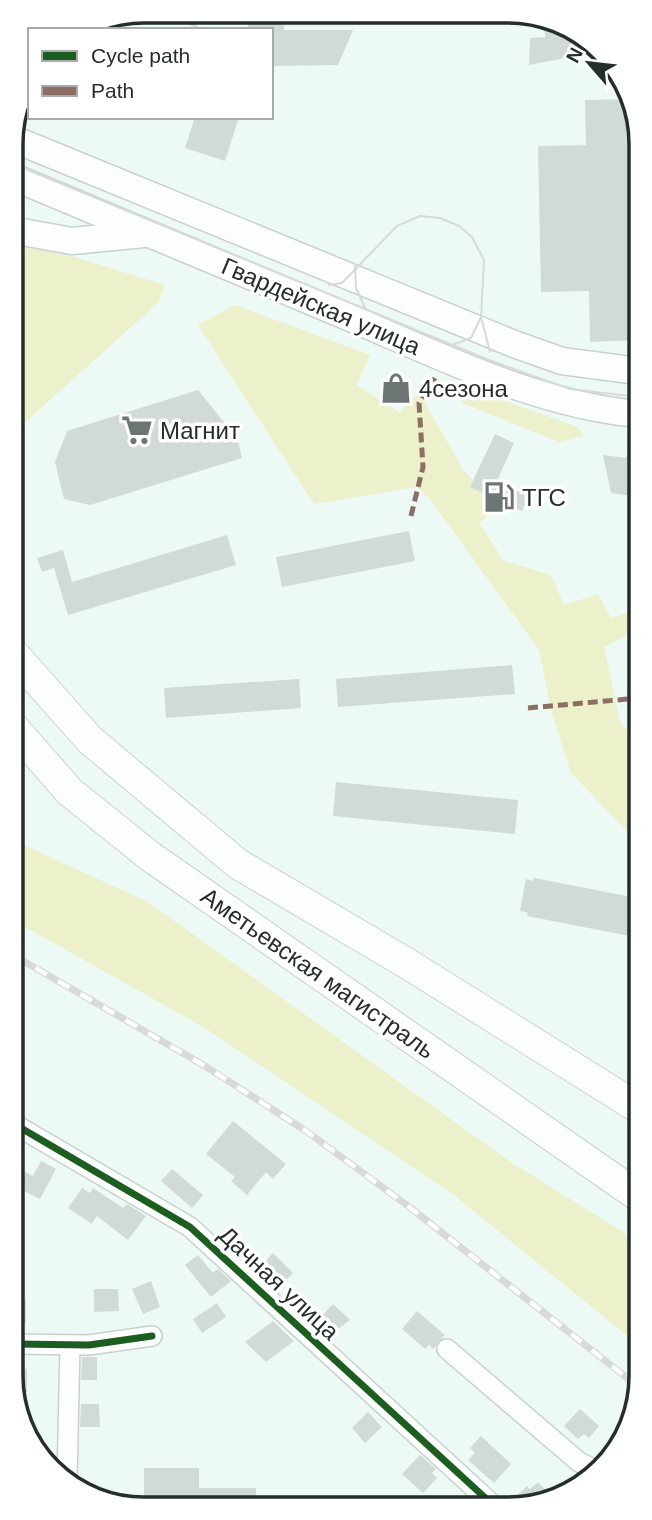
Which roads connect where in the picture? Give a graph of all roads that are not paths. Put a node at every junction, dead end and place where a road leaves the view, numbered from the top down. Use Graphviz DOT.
graph roads {
  1 [pos="23,143"];
  2 [pos="23,181"];
  3 [pos="23,232"];
  4 [pos="150,234"];
  5 [pos="629,370"];
  6 [pos="629,413"];
  7 [pos="23,664"];
  8 [pos="23,738"];
  9 [pos="629,1102"];
  10 [pos="23,1129"];
  11 [pos="629,1190"];
  12 [pos="152,1336"];
  13 [pos="23,1344"];
  14 [pos="70,1345"];
  15 [pos="447,1349"];
  16 [pos="588,1467"];
  17 [pos="67,1470"];
  18 [pos="484,1497"];
  1 -- 5 [label="main road, Гвардейская улица"];
  2 -- 4 [label="main road, Гвардейская улица"];
  3 -- 4 [label="main road"];
  4 -- 6 [label="main road, Гвардейская улица"];
  7 -- 9 [label="main road, Аметьевская магистраль"];
  8 -- 11 [label="main road, Аметьевская магистраль"];
  10 -- 18 [label="street, Дачная улица"];
  12 -- 14 [label="street"];
  13 -- 14 [label="street"];
  14 -- 17 [label="street"];
  15 -- 16 [label="street"];
}
